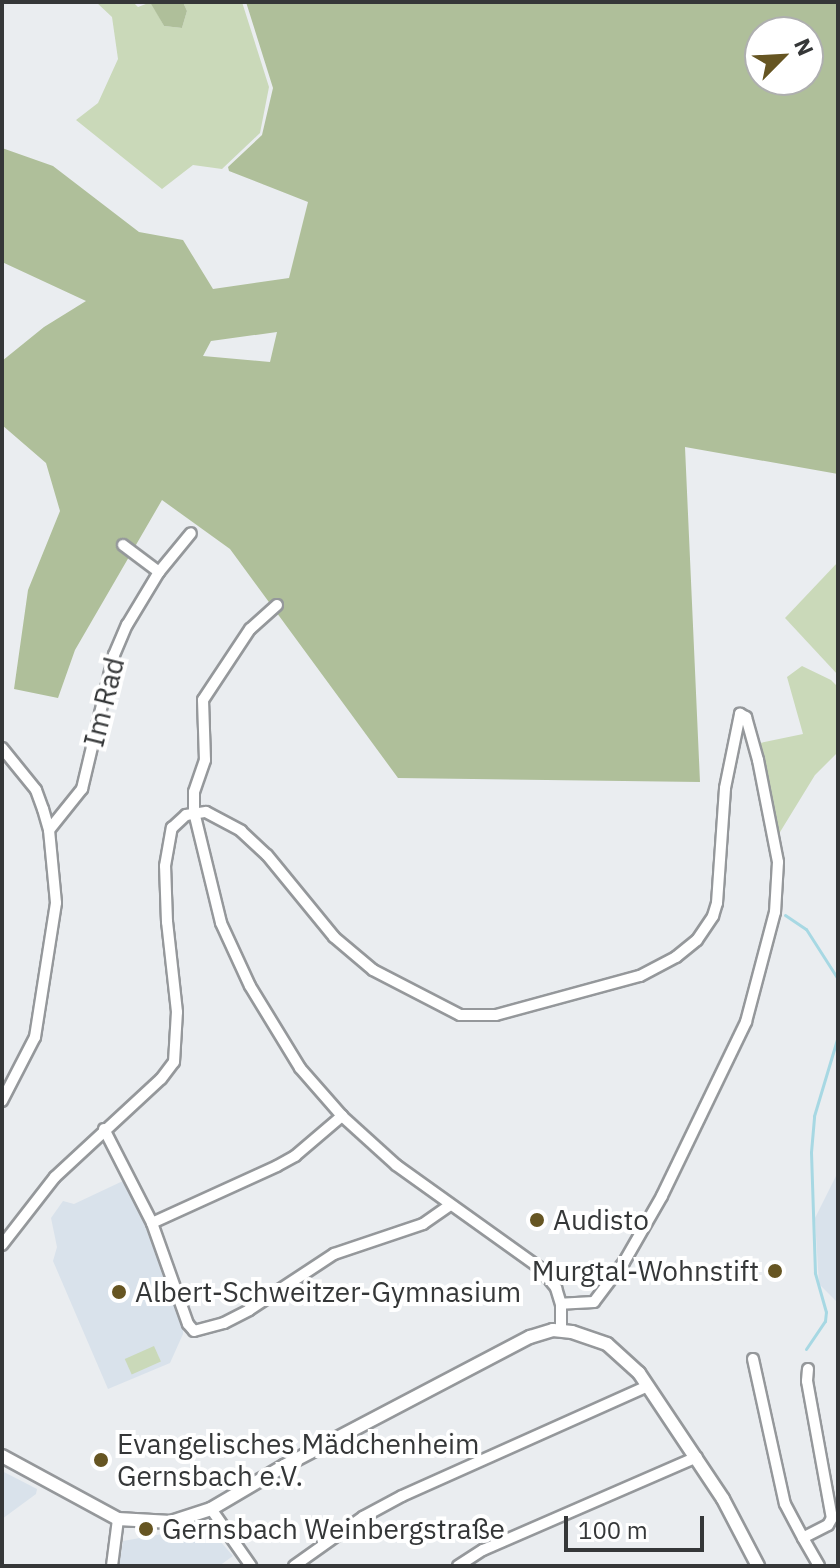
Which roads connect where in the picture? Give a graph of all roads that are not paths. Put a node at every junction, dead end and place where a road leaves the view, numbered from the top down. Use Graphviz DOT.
graph roads {
  1 [pos="191,533"];
  2 [pos="123,545"];
  3 [pos="159,572"];
  4 [pos="277,605"];
  5 [pos="2,748"];
  6 [pos="194,812"];
  7 [pos="49,830"];
  8 [pos="2,1101"];
  9 [pos="342,1116"];
  10 [pos="104,1129"];
  11 [pos="450,1205"];
  12 [pos="152,1223"];
  13 [pos="2,1245"];
  14 [pos="561,1304"];
  15 [pos="561,1330"];
  16 [pos="753,1359"];
  17 [pos="808,1369"];
  18 [pos="648,1386"];
  19 [pos="2,1456"];
  20 [pos="697,1457"];
  21 [pos="211,1509"];
  22 [pos="118,1519"];
  23 [pos="803,1538"];
  24 [pos="112,1566"];
  25 [pos="251,1566"];
  26 [pos="294,1566"];
  27 [pos="458,1566"];
  28 [pos="758,1566"];
  29 [pos="819,1566"];
  1 -- 3 [label="street, Im Rad"];
  2 -- 3 [label="street"];
  3 -- 7 [label="street, Im Rad"];
  4 -- 6 [label="street"];
  5 -- 7 [label="street"];
  6 -- 9 [label="street"];
  6 -- 10 [label="street"];
  6 -- 14 [label="street"];
  7 -- 8 [label="street"];
  9 -- 11 [label="street"];
  9 -- 12 [label="street"];
  10 -- 12 [label="street"];
  10 -- 13 [label="street"];
  11 -- 12 [label="street"];
  11 -- 14 [label="street"];
  14 -- 15 [label="street"];
  15 -- 18 [label="street"];
  15 -- 21 [label="street"];
  16 -- 23 [label="street"];
  17 -- 23 [label="street"];
  18 -- 20 [label="street"];
  18 -- 26 [label="street"];
  19 -- 22 [label="street"];
  20 -- 27 [label="street"];
  20 -- 28 [label="street"];
  21 -- 22 [label="street"];
  21 -- 25 [label="street"];
  22 -- 24 [label="street"];
  23 -- 29 [label="street"];
}
